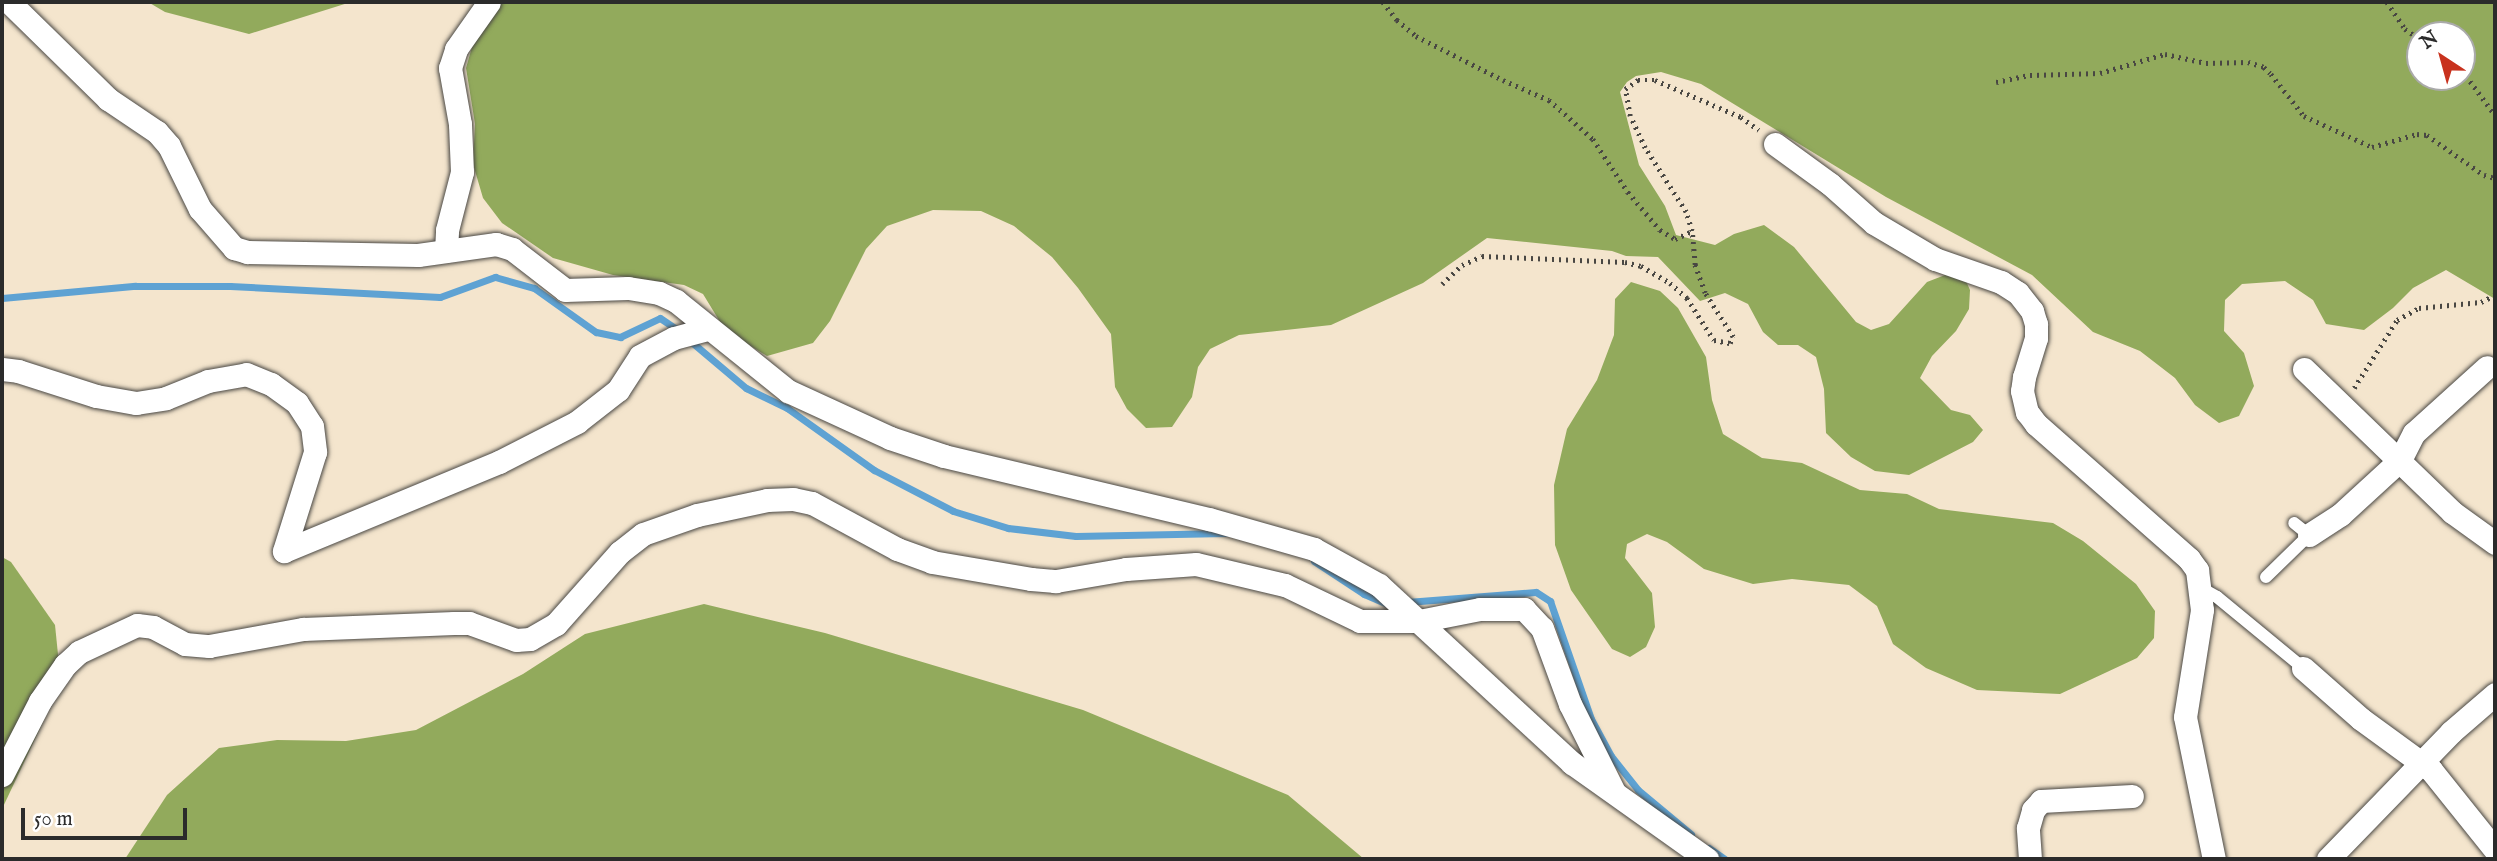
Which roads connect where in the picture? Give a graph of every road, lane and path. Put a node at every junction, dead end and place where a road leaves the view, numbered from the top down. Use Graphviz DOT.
graph roads {
  1 [pos="9,2"];
  2 [pos="489,2"];
  3 [pos="1383,2"];
  4 [pos="2387,2"];
  5 [pos="2406,30"];
  6 [pos="1996,82"];
  7 [pos="2476,89"];
  8 [pos="2495,115"];
  9 [pos="1775,144"];
  10 [pos="2495,178"];
  11 [pos="1692,231"];
  12 [pos="446,251"];
  13 [pos="1442,284"];
  14 [pos="2495,295"];
  15 [pos="708,329"];
  16 [pos="2487,367"];
  17 [pos="2,369"];
  18 [pos="2304,369"];
  19 [pos="2343,407"];
  20 [pos="2400,460"];
  21 [pos="2302,529"];
  22 [pos="2495,543"];
  23 [pos="2266,577"];
  24 [pos="2201,588"];
  25 [pos="1415,617"];
  26 [pos="2303,668"];
  27 [pos="2495,694"];
  28 [pos="2421,762"];
  29 [pos="2,775"];
  30 [pos="2132,796"];
  31 [pos="1618,797"];
  32 [pos="2495,850"];
  33 [pos="1707,859"];
  34 [pos="2030,859"];
  35 [pos="2214,859"];
  36 [pos="2328,859"];
  1 -- 12 [label="street"];
  2 -- 12 [label="street"];
  3 -- 11 [label="path"];
  4 -- 5 [label="path"];
  6 -- 10 [label="path"];
  7 -- 8 [label="path"];
  9 -- 11 [label="path"];
  9 -- 24 [label="street"];
  11 -- 13 [label="path"];
  12 -- 15 [label="street"];
  14 -- 19 [label="path"];
  15 -- 17 [label="street"];
  15 -- 25 [label="street"];
  16 -- 20 [label="street"];
  18 -- 19 [label="street"];
  19 -- 20 [label="street"];
  20 -- 21 [label="street"];
  20 -- 22 [label="street"];
  21 -- 23 [label="lane"];
  24 -- 26 [label="lane"];
  24 -- 35 [label="street"];
  25 -- 29 [label="street"];
  25 -- 31 [label="street"];
  25 -- 31 [label="street"];
  26 -- 28 [label="street"];
  27 -- 28 [label="street"];
  28 -- 32 [label="street"];
  28 -- 36 [label="street"];
  30 -- 34 [label="street"];
  31 -- 33 [label="street"];
}
